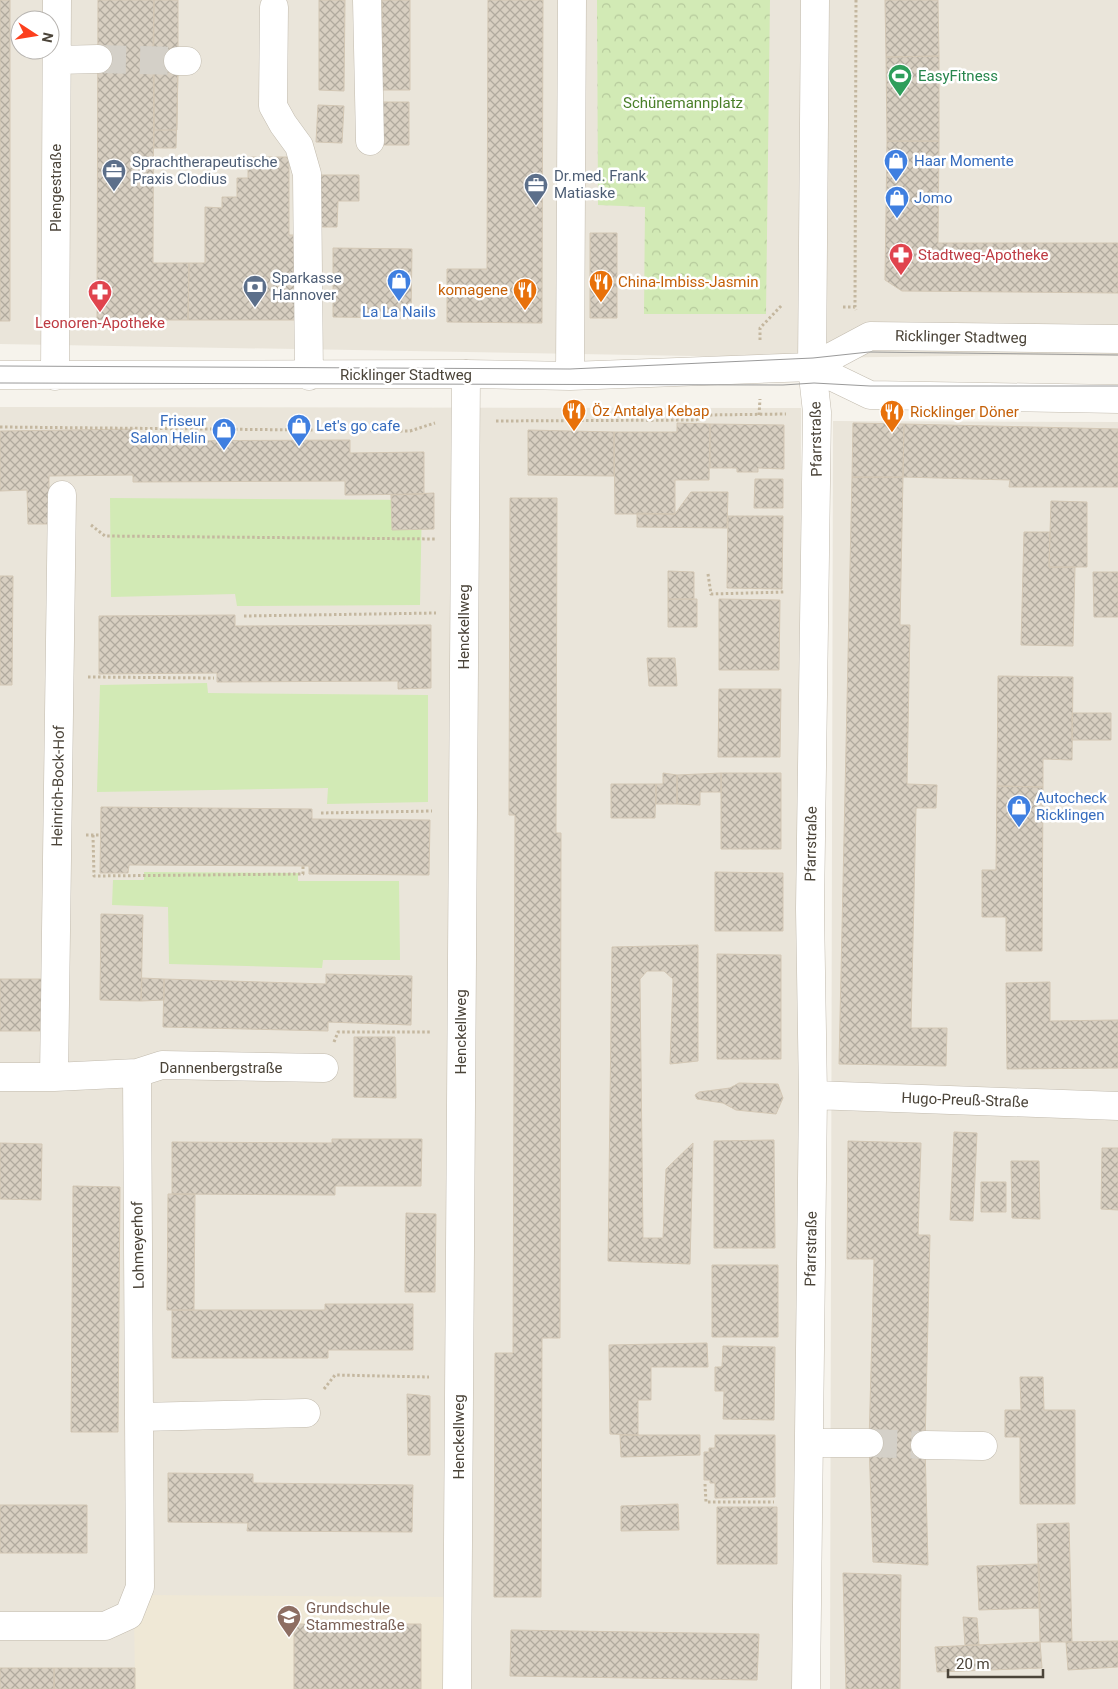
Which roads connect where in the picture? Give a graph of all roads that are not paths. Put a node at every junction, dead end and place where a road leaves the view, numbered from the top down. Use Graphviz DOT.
graph roads {
  1 [pos="366,0"];
  2 [pos="572,0"];
  3 [pos="815,0"];
  4 [pos="274,7"];
  5 [pos="98,59"];
  6 [pos="57,60"];
  7 [pos="60,60"];
  8 [pos="370,141"];
  9 [pos="1118,339"];
  10 [pos="812,367"];
  11 [pos="466,374"];
  12 [pos="0,375"];
  13 [pos="55,376"];
  14 [pos="309,376"];
  15 [pos="570,376"];
  16 [pos="1118,399"];
  17 [pos="62,498"];
  18 [pos="324,1068"];
  19 [pos="137,1073"];
  20 [pos="0,1077"];
  21 [pos="54,1077"];
  22 [pos="813,1094"];
  23 [pos="1118,1106"];
  24 [pos="306,1413"];
  25 [pos="140,1417"];
  26 [pos="809,1443"];
  27 [pos="869,1443"];
  28 [pos="925,1445"];
  29 [pos="983,1446"];
  30 [pos="0,1626"];
  31 [pos="457,1689"];
  32 [pos="806,1689"];
  1 -- 8 [label="street"];
  2 -- 15 [label="street"];
  3 -- 10 [label="street, Pfarrstraße"];
  4 -- 14 [label="street"];
  5 -- 7 [label="street"];
  6 -- 13 [label="street, Plengestraße"];
  9 -- 10 [label="street, Ricklinger Stadtweg"];
  10 -- 15 [label="street, Ricklinger Stadtweg"];
  10 -- 16 [label="street, Ricklinger Stadtweg"];
  10 -- 22 [label="street, Pfarrstraße"];
  11 -- 14 [label="street, Ricklinger Stadtweg"];
  11 -- 15 [label="street, Ricklinger Stadtweg"];
  11 -- 31 [label="street, Henckellweg"];
  12 -- 13 [label="street, Ricklinger Stadtweg"];
  13 -- 14 [label="street, Ricklinger Stadtweg"];
  17 -- 21 [label="street, Heinrich-Bock-Hof"];
  18 -- 19 [label="street, Dannenbergstraße"];
  19 -- 21 [label="street, Dannenbergstraße"];
  19 -- 25 [label="street, Lohmeyerhof"];
  20 -- 21 [label="street, Dannenbergstraße"];
  22 -- 23 [label="street, Hugo-Preuß-Straße"];
  22 -- 26 [label="street, Pfarrstraße"];
  24 -- 25 [label="street"];
  25 -- 30 [label="street, Lohmeyerhof"];
  26 -- 27 [label="street"];
  26 -- 32 [label="street, Pfarrstraße"];
  28 -- 29 [label="street"];
}
